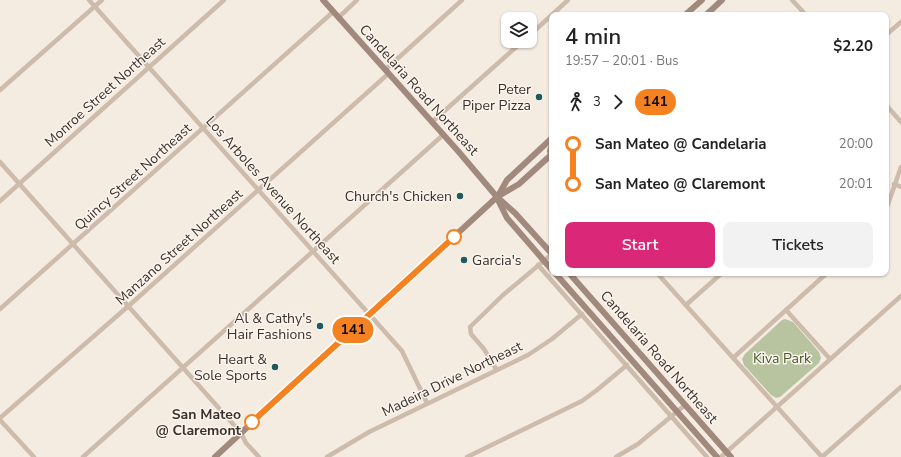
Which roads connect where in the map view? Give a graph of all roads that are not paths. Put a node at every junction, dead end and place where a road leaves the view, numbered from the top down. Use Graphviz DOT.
graph roads {
  1 [pos="89,0"];
  2 [pos="102,0"];
  3 [pos="224,0"];
  4 [pos="322,0"];
  5 [pos="357,0"];
  6 [pos="462,0"];
  7 [pos="568,0"];
  8 [pos="702,0"];
  9 [pos="722,0"];
  10 [pos="792,0"];
  11 [pos="95,6"];
  12 [pos="334,12"];
  13 [pos="555,12"];
  14 [pos="689,12"];
  15 [pos="709,12"];
  16 [pos="803,12"];
  17 [pos="338,18"];
  18 [pos="549,18"];
  19 [pos="901,22"];
  20 [pos="537,29"];
  21 [pos="889,32"];
  22 [pos="515,48"];
  23 [pos="149,67"];
  24 [pos="387,72"];
  25 [pos="0,90"];
  26 [pos="889,108"];
  27 [pos="901,113"];
  28 [pos="897,117"];
  29 [pos="432,122"];
  30 [pos="901,122"];
  31 [pos="204,129"];
  32 [pos="443,135"];
  33 [pos="549,141"];
  34 [pos="549,158"];
  35 [pos="0,162"];
  36 [pos="901,167"];
  37 [pos="19,184"];
  38 [pos="894,184"];
  39 [pos="901,187"];
  40 [pos="259,190"];
  41 [pos="497,197"];
  42 [pos="889,200"];
  43 [pos="0,201"];
  44 [pos="74,245"];
  45 [pos="313,251"];
  46 [pos="549,251"];
  47 [pos="549,256"];
  48 [pos="541,262"];
  49 [pos="549,268"];
  50 [pos="549,272"];
  51 [pos="552,276"];
  52 [pos="558,276"];
  53 [pos="572,276"];
  54 [pos="659,276"];
  55 [pos="719,276"];
  56 [pos="824,276"];
  57 [pos="901,296"];
  58 [pos="686,305"];
  59 [pos="129,306"];
  60 [pos="0,309"];
  61 [pos="786,310"];
  62 [pos="370,314"];
  63 [pos="582,314"];
  64 [pos="733,358"];
  65 [pos="830,359"];
  66 [pos="627,365"];
  67 [pos="183,368"];
  68 [pos="496,369"];
  69 [pos="901,387"];
  70 [pos="428,403"];
  71 [pos="685,405"];
  72 [pos="777,407"];
  73 [pos="674,414"];
  74 [pos="0,419"];
  75 [pos="241,433"];
  76 [pos="729,455"];
  77 [pos="34,457"];
  78 [pos="83,457"];
  79 [pos="215,457"];
  80 [pos="259,457"];
  81 [pos="327,457"];
  82 [pos="467,457"];
  83 [pos="616,457"];
  84 [pos="708,457"];
  85 [pos="717,457"];
  86 [pos="721,457"];
  87 [pos="822,457"];
  1 -- 11 [label="street, Los Arboles Avenue Northeast"];
  2 -- 11 [label="street"];
  3 -- 23 [label="street, Monroe Street Northeast"];
  4 -- 12 [label="main road, Candelaria Road Northeast"];
  5 -- 17 [label="street"];
  6 -- 24 [label="street, Manzano Street Northeast"];
  7 -- 13 [label="street"];
  8 -- 14 [label="main road"];
  9 -- 15 [label="main road"];
  10 -- 16 [label="street"];
  11 -- 23 [label="street, Los Arboles Avenue Northeast"];
  11 -- 25 [label="street"];
  12 -- 17 [label="main road, Candelaria Road Northeast"];
  12 -- 31 [label="street, Quincy Street Northeast"];
  17 -- 24 [label="main road, Candelaria Road Northeast"];
  18 -- 20 [label="street"];
  19 -- 21 [label="street"];
  22 -- 29 [label="street"];
  23 -- 31 [label="street, Los Arboles Avenue Northeast"];
  23 -- 37 [label="street, Monroe Street Northeast"];
  24 -- 29 [label="main road, Candelaria Road Northeast"];
  24 -- 40 [label="street, Manzano Street Northeast"];
  26 -- 28 [label="street"];
  27 -- 28 [label="street"];
  28 -- 30 [label="street"];
  29 -- 32 [label="main road, Candelaria Road Northeast"];
  31 -- 40 [label="street, Los Arboles Avenue Northeast"];
  31 -- 44 [label="street, Quincy Street Northeast"];
  32 -- 41 [label="main road, Candelaria Road Northeast"];
  32 -- 45 [label="street"];
  33 -- 41 [label="main road"];
  34 -- 41 [label="main road"];
  35 -- 37 [label="street"];
  36 -- 38 [label="street"];
  37 -- 43 [label="street, Monroe Street Northeast"];
  37 -- 44 [label="street"];
  38 -- 39 [label="street"];
  38 -- 42 [label="street"];
  40 -- 45 [label="street, Los Arboles Avenue Northeast"];
  40 -- 59 [label="street, Manzano Street Northeast"];
  41 -- 46 [label="main road, Candelaria Road Northeast"];
  41 -- 48 [label="main road, Candelaria Road Northeast"];
  41 -- 62 [label="main road"];
  44 -- 59 [label="street"];
  44 -- 60 [label="street, Quincy Street Northeast"];
  45 -- 62 [label="street, Los Arboles Avenue Northeast"];
  45 -- 67 [label="street"];
  47 -- 48 [label="street"];
  48 -- 49 [label="main road, Candelaria Road Northeast"];
  48 -- 50 [label="street"];
  48 -- 68 [label="street"];
  51 -- 63 [label="street"];
  52 -- 73 [label="main road, Candelaria Road Northeast"];
  53 -- 71 [label="main road, Candelaria Road Northeast"];
  54 -- 58 [label="street"];
  55 -- 58 [label="street"];
  56 -- 61 [label="street"];
  57 -- 65 [label="street"];
  58 -- 64 [label="street"];
  59 -- 67 [label="street"];
  59 -- 74 [label="street, Manzano Street Northeast"];
  61 -- 64 [label="street"];
  61 -- 65 [label="street"];
  62 -- 70 [label="street, Los Arboles Avenue Northeast"];
  62 -- 75 [label="main road"];
  63 -- 66 [label="street"];
  63 -- 68 [label="street, Madeira Drive Northeast"];
  64 -- 72 [label="street"];
  65 -- 72 [label="street"];
  66 -- 73 [label="street"];
  66 -- 82 [label="street"];
  67 -- 75 [label="street"];
  67 -- 78 [label="street"];
  68 -- 70 [label="street, Madeira Drive Northeast"];
  69 -- 87 [label="street"];
  70 -- 81 [label="street, Madeira Drive Northeast"];
  71 -- 73 [label="street"];
  71 -- 76 [label="main road, Candelaria Road Northeast"];
  72 -- 76 [label="street"];
  72 -- 87 [label="street"];
  73 -- 83 [label="street"];
  73 -- 84 [label="street"];
  73 -- 85 [label="main road, Candelaria Road Northeast"];
  74 -- 77 [label="street"];
  75 -- 79 [label="main road"];
  75 -- 80 [label="street"];
  76 -- 86 [label="street"];
}
